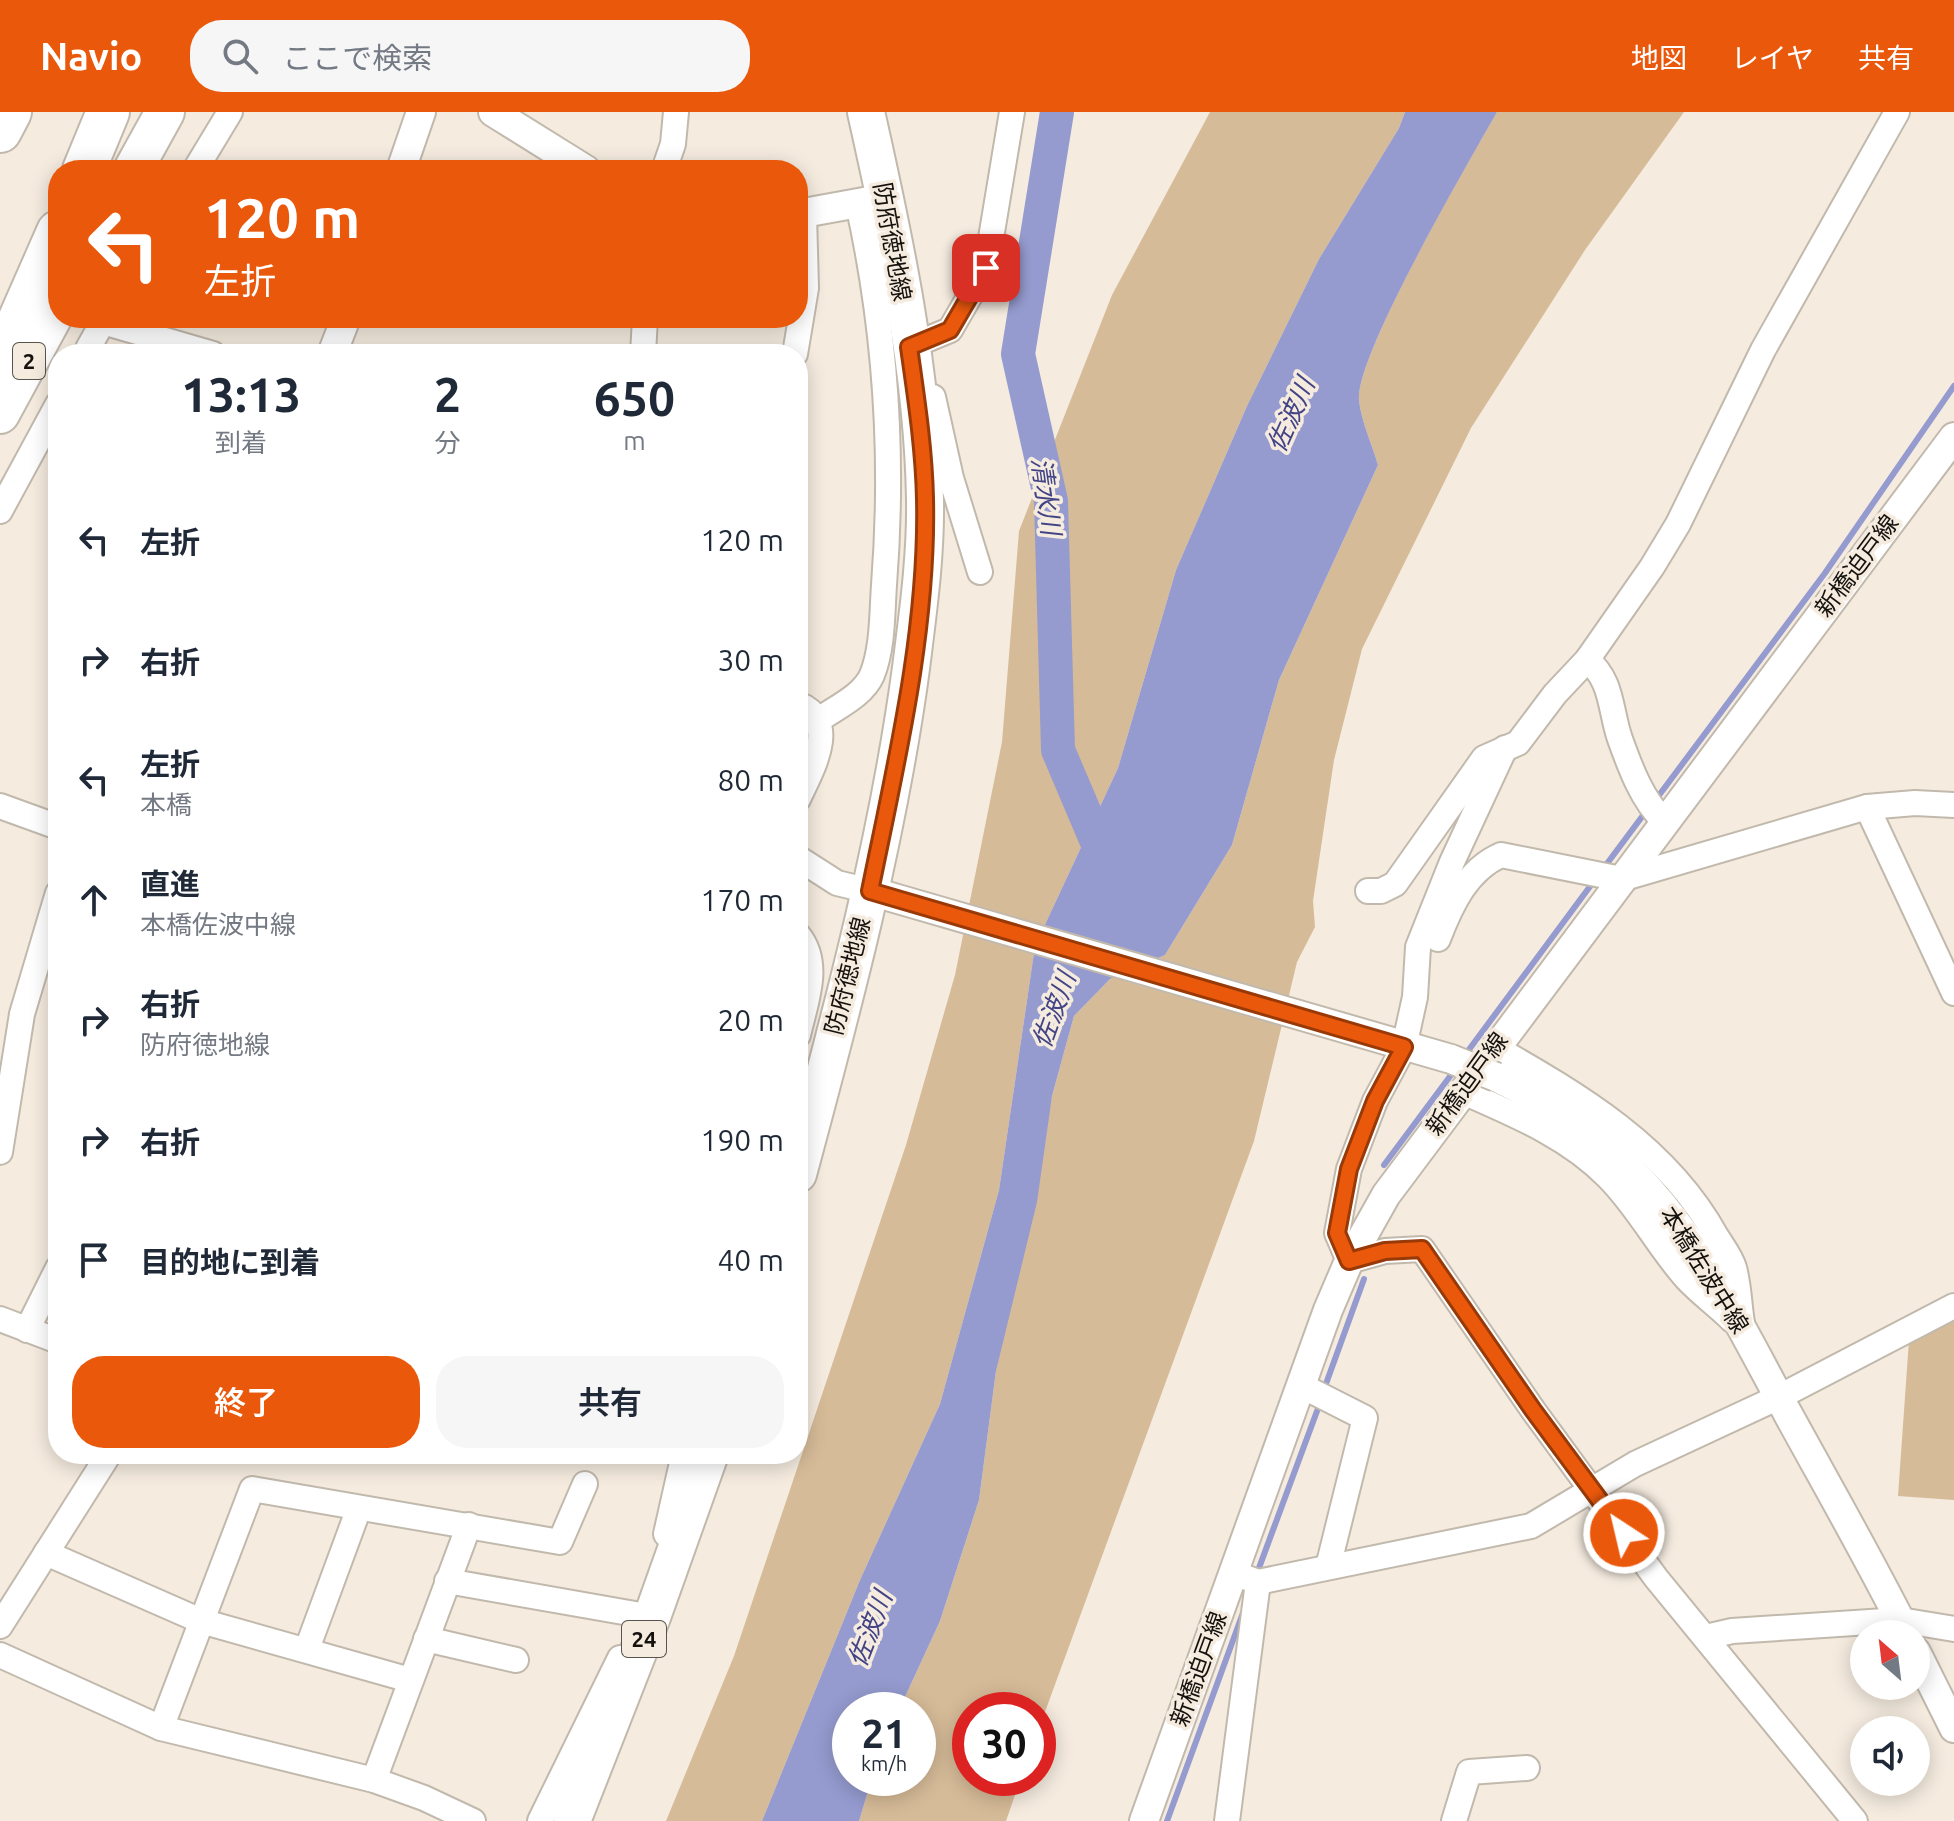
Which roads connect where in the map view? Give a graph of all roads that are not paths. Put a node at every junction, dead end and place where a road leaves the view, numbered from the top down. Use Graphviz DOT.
graph roads {
  1 [pos="10,112"];
  2 [pos="108,112"];
  3 [pos="165,112"];
  4 [pos="230,112"];
  5 [pos="421,112"];
  6 [pos="493,112"];
  7 [pos="676,112"];
  8 [pos="866,112"];
  9 [pos="1012,112"];
  10 [pos="1897,112"];
  11 [pos="0,131"];
  12 [pos="88,160"];
  13 [pos="139,160"];
  14 [pos="201,160"];
  15 [pos="404,160"];
  16 [pos="570,160"];
  17 [pos="667,160"];
  18 [pos="872,201"];
  19 [pos="808,213"];
  20 [pos="48,255"];
  21 [pos="48,325"];
  22 [pos="130,328"];
  23 [pos="181,344"];
  24 [pos="918,345"];
  25 [pos="0,364"];
  26 [pos="0,414"];
  27 [pos="48,422"];
  28 [pos="1954,437"];
  29 [pos="0,511"];
  30 [pos="980,572"];
  31 [pos="1587,660"];
  32 [pos="808,713"];
  33 [pos="817,721"];
  34 [pos="1505,748"];
  35 [pos="808,774"];
  36 [pos="1954,805"];
  37 [pos="0,806"];
  38 [pos="1867,807"];
  39 [pos="1664,821"];
  40 [pos="48,823"];
  41 [pos="808,864"];
  42 [pos="1621,879"];
  43 [pos="870,891"];
  44 [pos="1368,891"];
  45 [pos="48,927"];
  46 [pos="808,952"];
  47 [pos="808,990"];
  48 [pos="1954,993"];
  49 [pos="1415,997"];
  50 [pos="1404,1047"];
  51 [pos="1494,1047"];
  52 [pos="1461,1091"];
  53 [pos="1375,1101"];
  54 [pos="808,1105"];
  55 [pos="1346,1128"];
  56 [pos="0,1152"];
  57 [pos="1349,1261"];
  58 [pos="48,1288"];
  59 [pos="1954,1306"];
  60 [pos="0,1319"];
  61 [pos="1743,1329"];
  62 [pos="27,1330"];
  63 [pos="48,1337"];
  64 [pos="1302,1386"];
  65 [pos="1779,1397"];
  66 [pos="103,1464"];
  67 [pos="682,1464"];
  68 [pos="706,1464"];
  69 [pos="585,1484"];
  70 [pos="1593,1488"];
  71 [pos="359,1508"];
  72 [pos="469,1525"];
  73 [pos="46,1553"];
  74 [pos="1328,1567"];
  75 [pos="1246,1577"];
  76 [pos="447,1581"];
  77 [pos="644,1616"];
  78 [pos="1899,1620"];
  79 [pos="201,1621"];
  80 [pos="0,1626"];
  81 [pos="1850,1628"];
  82 [pos="1930,1628"];
  83 [pos="1954,1629"];
  84 [pos="1706,1637"];
  85 [pos="426,1639"];
  86 [pos="307,1649"];
  87 [pos="0,1655"];
  88 [pos="516,1660"];
  89 [pos="410,1680"];
  90 [pos="1930,1680"];
  91 [pos="161,1728"];
  92 [pos="1954,1728"];
  93 [pos="1527,1768"];
  94 [pos="374,1780"];
  95 [pos="473,1821"];
  96 [pos="540,1821"];
  97 [pos="572,1821"];
  98 [pos="1144,1821"];
  99 [pos="1227,1821"];
  100 [pos="1454,1821"];
  101 [pos="1855,1821"];
  1 -- 11 [label="highway"];
  2 -- 12 [label="highway"];
  3 -- 13 [label="highway"];
  4 -- 14 [label="street"];
  5 -- 15 [label="street"];
  6 -- 16 [label="street"];
  7 -- 17 [label="street"];
  8 -- 18 [label="main road, 防府徳地線"];
  9 -- 24 [label="street"];
  10 -- 31 [label="street"];
  18 -- 19 [label="street"];
  18 -- 24 [label="main road, 防府徳地線"];
  18 -- 33 [label="street"];
  20 -- 25 [label="highway"];
  21 -- 26 [label="highway, 2"];
  22 -- 23 [label="street"];
  24 -- 30 [label="street"];
  24 -- 43 [label="main road, 防府徳地線"];
  27 -- 29 [label="street"];
  28 -- 39 [label="street, 新橋迫戸線"];
  31 -- 34 [label="street"];
  31 -- 39 [label="street"];
  32 -- 33 [label="street"];
  33 -- 35 [label="street"];
  34 -- 44 [label="street"];
  34 -- 49 [label="street"];
  36 -- 38 [label="street"];
  37 -- 40 [label="street"];
  38 -- 42 [label="street"];
  38 -- 48 [label="street"];
  39 -- 42 [label="street, 新橋迫戸線"];
  41 -- 43 [label="street"];
  42 -- 49 [label="street"];
  42 -- 51 [label="street, 新橋迫戸線"];
  43 -- 50 [label="street, 本橋佐波中線"];
  43 -- 54 [label="main road, 防府徳地線"];
  45 -- 56 [label="street"];
  46 -- 47 [label="street"];
  49 -- 50 [label="street"];
  50 -- 53 [label="street"];
  50 -- 61 [label="street, 本橋佐波中線, bridge"];
  51 -- 52 [label="street, 新橋迫戸線"];
  51 -- 61 [label="street"];
  52 -- 57 [label="street, 新橋迫戸線"];
  52 -- 61 [label="street"];
  53 -- 55 [label="street"];
  53 -- 57 [label="street"];
  57 -- 64 [label="street, 新橋迫戸線"];
  57 -- 70 [label="street"];
  58 -- 62 [label="street"];
  59 -- 65 [label="street"];
  60 -- 62 [label="street"];
  61 -- 65 [label="street, 本橋佐波中線"];
  62 -- 63 [label="street"];
  64 -- 74 [label="street"];
  64 -- 75 [label="street, 新橋迫戸線"];
  65 -- 70 [label="street"];
  65 -- 78 [label="street, 本橋佐波中線"];
  66 -- 73 [label="street"];
  67 -- 77 [label="street"];
  68 -- 77 [label="main road, 24"];
  69 -- 72 [label="street"];
  70 -- 74 [label="street"];
  70 -- 84 [label="street"];
  71 -- 72 [label="street"];
  71 -- 79 [label="street"];
  71 -- 86 [label="street"];
  72 -- 76 [label="street"];
  73 -- 79 [label="street"];
  73 -- 80 [label="street"];
  74 -- 75 [label="street"];
  75 -- 98 [label="street, 新橋迫戸線"];
  75 -- 99 [label="street"];
  76 -- 77 [label="street"];
  76 -- 85 [label="street"];
  77 -- 96 [label="street"];
  77 -- 97 [label="main road, 24"];
  79 -- 86 [label="street"];
  79 -- 91 [label="street"];
  81 -- 84 [label="street"];
  82 -- 83 [label="street"];
  84 -- 101 [label="street"];
  85 -- 88 [label="street"];
  85 -- 89 [label="street"];
  86 -- 89 [label="street"];
  87 -- 91 [label="street"];
  89 -- 94 [label="street"];
  90 -- 92 [label="street"];
  91 -- 94 [label="street"];
  93 -- 100 [label="street"];
  94 -- 95 [label="street"];
}
